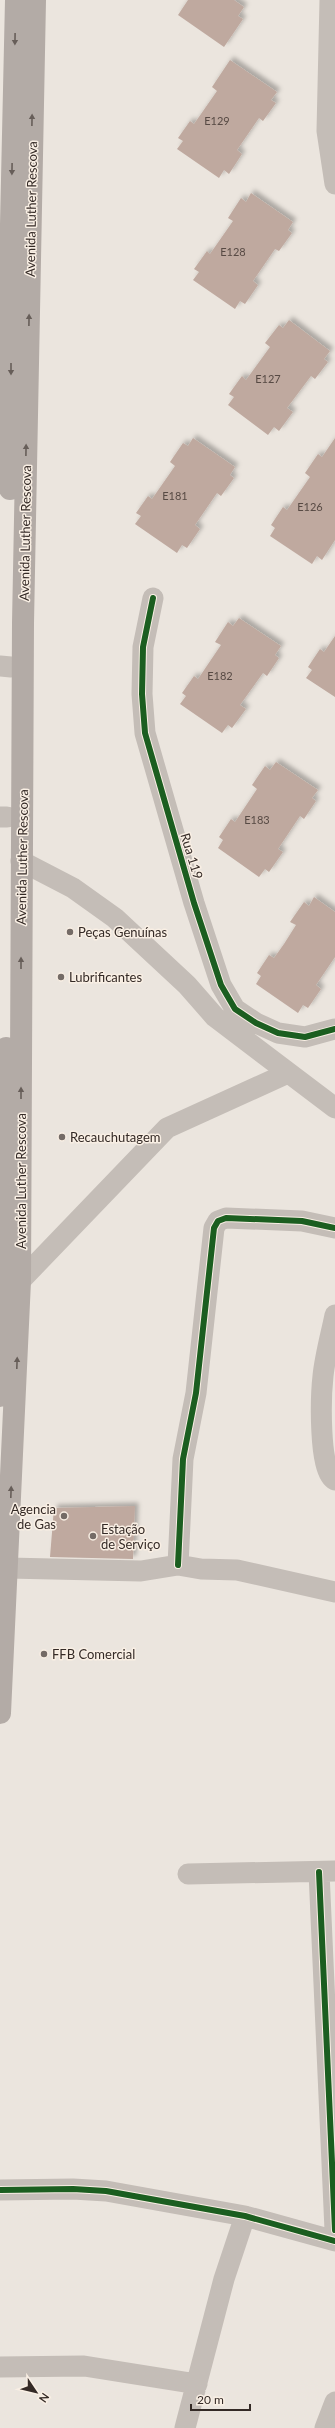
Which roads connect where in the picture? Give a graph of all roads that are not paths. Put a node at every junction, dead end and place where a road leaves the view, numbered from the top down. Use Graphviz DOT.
graph roads {
  1 [pos="16,0"];
  2 [pos="34,0"];
  3 [pos="330,0"];
  4 [pos="7,106"];
  5 [pos="335,184"];
  6 [pos="153,598"];
  7 [pos="5,666"];
  8 [pos="4,816"];
  9 [pos="21,861"];
  10 [pos="335,1029"];
  11 [pos="288,1073"];
  12 [pos="335,1108"];
  13 [pos="335,1228"];
  14 [pos="2,1256"];
  15 [pos="20,1281"];
  16 [pos="335,1315"];
  17 [pos="2,1324"];
  18 [pos="0,1396"];
  19 [pos="335,1480"];
  20 [pos="178,1566"];
  21 [pos="8,1568"];
  22 [pos="335,1592"];
  23 [pos="0,1713"];
  24 [pos="327,1872"];
  25 [pos="188,1874"];
  26 [pos="0,2190"];
  27 [pos="245,2216"];
  28 [pos="335,2230"];
  29 [pos="335,2241"];
  30 [pos="0,2367"];
  31 [pos="197,2384"];
  32 [pos="335,2402"];
  33 [pos="185,2428"];
  34 [pos="325,2428"];
  1 -- 4 [label="main road, Avenida Luther Rescova, one-way"];
  9 -- 2 [label="main road, Avenida Luther Rescova, one-way"];
  3 -- 5 [label="street"];
  4 -- 7 [label="main road, Avenida Luther Rescova, one-way"];
  6 -- 10 [label="street, Rua 119"];
  7 -- 8 [label="main road, Avenida Luther Rescova"];
  8 -- 14 [label="main road, Avenida Luther Rescova"];
  9 -- 11 [label="street"];
  15 -- 9 [label="main road, Avenida Luther Rescova, one-way"];
  11 -- 12 [label="street"];
  11 -- 15 [label="street"];
  13 -- 20 [label="street"];
  14 -- 17 [label="main road, Avenida Luther Rescova"];
  21 -- 15 [label="main road, Avenida Luther Rescova, one-way"];
  16 -- 19 [label="street"];
  17 -- 18 [label="main road, Avenida Luther Rescova"];
  20 -- 21 [label="street"];
  20 -- 22 [label="street"];
  21 -- 23 [label="main road, Avenida Luther Rescova"];
  24 -- 25 [label="street"];
  24 -- 28 [label="street"];
  26 -- 27 [label="street"];
  27 -- 29 [label="street"];
  27 -- 31 [label="street"];
  30 -- 31 [label="street"];
  31 -- 33 [label="street"];
  32 -- 34 [label="street"];
}
